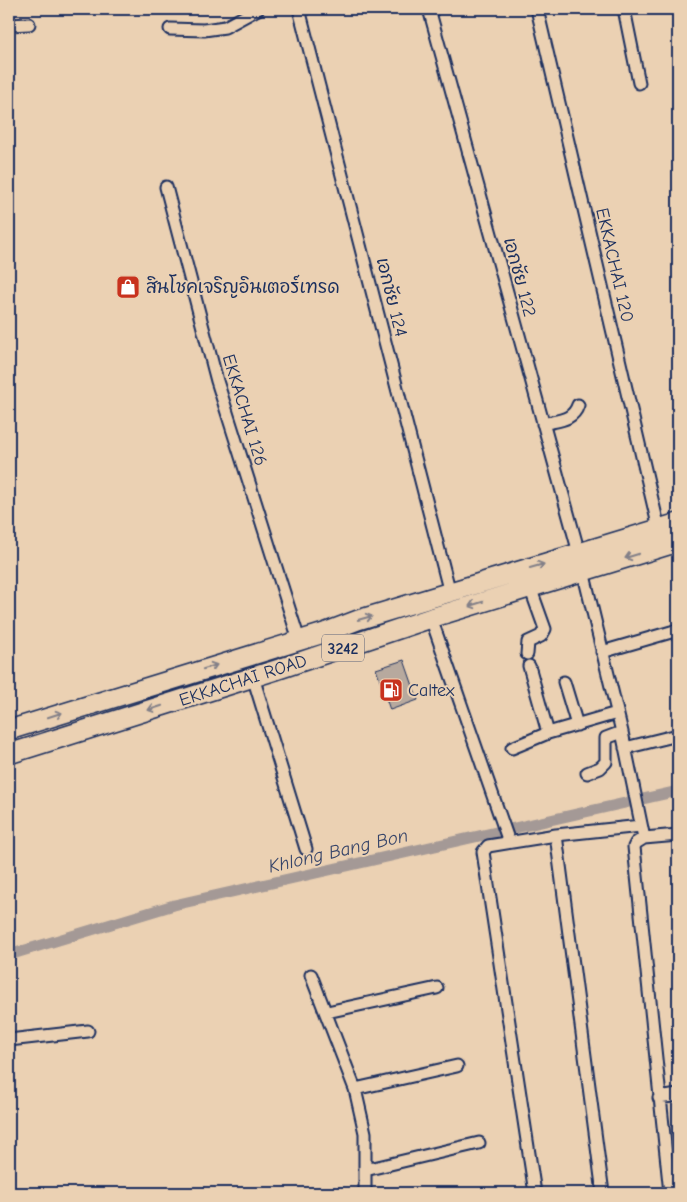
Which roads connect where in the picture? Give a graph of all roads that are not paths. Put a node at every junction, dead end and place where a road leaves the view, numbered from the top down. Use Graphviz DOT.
graph roads {
  1 [pos="258,9"];
  2 [pos="300,9"];
  3 [pos="429,9"];
  4 [pos="537,9"];
  5 [pos="624,9"];
  6 [pos="29,24"];
  7 [pos="9,25"];
  8 [pos="170,29"];
  9 [pos="639,84"];
  10 [pos="166,187"];
  11 [pos="578,405"];
  12 [pos="543,424"];
  13 [pos="678,523"];
  14 [pos="659,529"];
  15 [pos="678,542"];
  16 [pos="581,562"];
  17 [pos="530,587"];
  18 [pos="450,593"];
  19 [pos="431,618"];
  20 [pos="678,630"];
  21 [pos="298,640"];
  22 [pos="602,652"];
  23 [pos="252,677"];
  24 [pos="564,682"];
  25 [pos="118,695"];
  26 [pos="617,713"];
  27 [pos="123,718"];
  28 [pos="576,725"];
  29 [pos="9,730"];
  30 [pos="622,732"];
  31 [pos="548,733"];
  32 [pos="678,735"];
  33 [pos="512,748"];
  34 [pos="625,748"];
  35 [pos="9,754"];
  36 [pos="588,773"];
  37 [pos="641,826"];
  38 [pos="556,834"];
  39 [pos="678,835"];
  40 [pos="507,838"];
  41 [pos="644,838"];
  42 [pos="306,849"];
  43 [pos="311,975"];
  44 [pos="437,988"];
  45 [pos="326,1012"];
  46 [pos="88,1032"];
  47 [pos="9,1040"];
  48 [pos="457,1066"];
  49 [pos="355,1089"];
  50 [pos="678,1095"];
  51 [pos="659,1098"];
  52 [pos="479,1143"];
  53 [pos="365,1170"];
  54 [pos="366,1193"];
  55 [pos="535,1193"];
  56 [pos="603,1193"];
  57 [pos="670,1193"];
  1 -- 8 [label="street"];
  2 -- 18 [label="street, เอกชัย 124"];
  3 -- 12 [label="street, เอกชัย 122"];
  4 -- 14 [label="street, EKKACHAI 120"];
  5 -- 9 [label="street"];
  6 -- 7 [label="street"];
  10 -- 21 [label="street, EKKACHAI 126"];
  11 -- 12 [label="street"];
  12 -- 16 [label="street, เอกชัย 122"];
  13 -- 14 [label="main road, EKKACHAI ROAD / 3242"];
  14 -- 16 [label="main road, EKKACHAI ROAD / 3242"];
  15 -- 16 [label="main road, EKKACHAI ROAD / 3242, one-way"];
  16 -- 17 [label="main road, EKKACHAI ROAD / 3242"];
  18 -- 16 [label="main road, EKKACHAI ROAD / 3242, one-way"];
  16 -- 22 [label="street, เอกชัย 122"];
  17 -- 19 [label="main road, EKKACHAI ROAD / 3242, one-way"];
  17 -- 31 [label="street"];
  21 -- 18 [label="main road, EKKACHAI ROAD / 3242, one-way"];
  19 -- 23 [label="main road, EKKACHAI ROAD / 3242"];
  19 -- 40 [label="street"];
  20 -- 22 [label="street"];
  25 -- 21 [label="main road, EKKACHAI ROAD / 3242, one-way"];
  22 -- 26 [label="street, เอกชัย 122"];
  23 -- 27 [label="main road, EKKACHAI ROAD / 3242, one-way"];
  23 -- 42 [label="street"];
  24 -- 28 [label="street"];
  25 -- 27 [label="main road"];
  29 -- 25 [label="main road, EKKACHAI ROAD / 3242, one-way"];
  26 -- 28 [label="street"];
  26 -- 30 [label="street, เอกชัย 122"];
  27 -- 35 [label="main road, EKKACHAI ROAD / 3242"];
  28 -- 31 [label="street"];
  30 -- 34 [label="street, เอกชัย 122"];
  30 -- 36 [label="street"];
  31 -- 33 [label="street"];
  32 -- 34 [label="street"];
  34 -- 37 [label="street, เอกชัย 122"];
  37 -- 38 [label="street"];
  37 -- 41 [label="street, เอกชัย 122"];
  38 -- 40 [label="street"];
  38 -- 56 [label="street"];
  39 -- 41 [label="street"];
  40 -- 55 [label="street"];
  41 -- 51 [label="street"];
  43 -- 45 [label="street"];
  44 -- 45 [label="street"];
  45 -- 49 [label="street"];
  46 -- 47 [label="street"];
  48 -- 49 [label="street"];
  49 -- 53 [label="street"];
  50 -- 51 [label="street"];
  51 -- 57 [label="street"];
  52 -- 53 [label="street"];
  53 -- 54 [label="street"];
}
